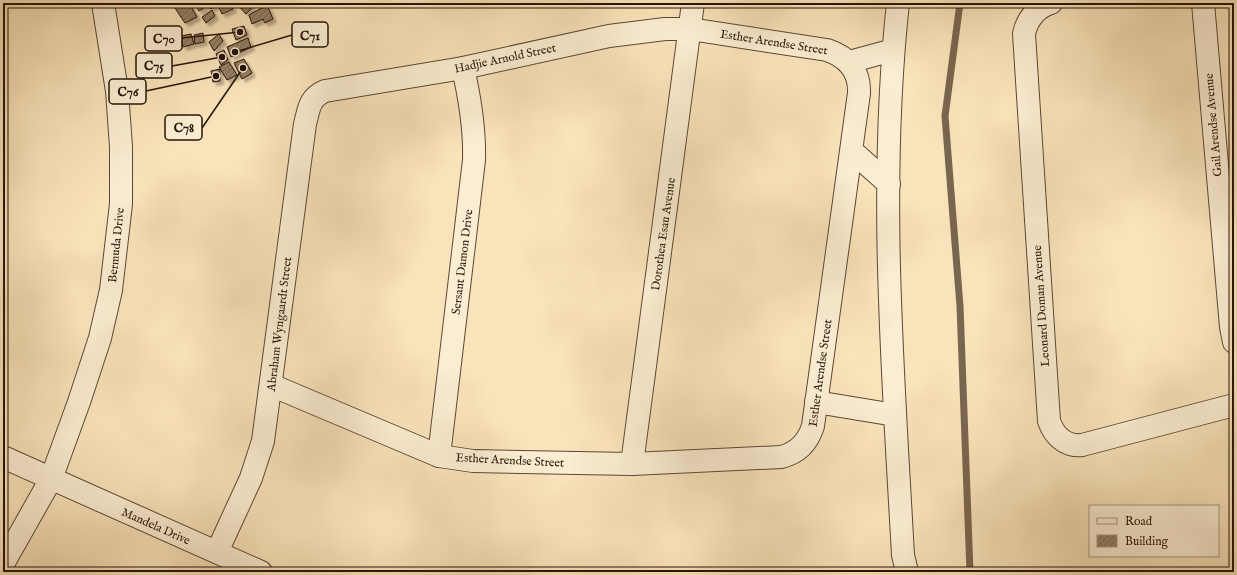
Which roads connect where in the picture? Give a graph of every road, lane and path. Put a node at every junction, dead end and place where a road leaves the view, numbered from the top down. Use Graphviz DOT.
graph roads {
  1 [pos="103,3"];
  2 [pos="693,3"];
  3 [pos="898,3"];
  4 [pos="1052,3"];
  5 [pos="1203,3"];
  6 [pos="690,29"];
  7 [pos="893,50"];
  8 [pos="849,62"];
  9 [pos="463,68"];
  10 [pos="320,93"];
  11 [pos="852,151"];
  12 [pos="889,184"];
  13 [pos="1234,342"];
  14 [pos="271,385"];
  15 [pos="816,402"];
  16 [pos="1234,405"];
  17 [pos="895,415"];
  18 [pos="439,456"];
  19 [pos="3,457"];
  20 [pos="632,464"];
  21 [pos="51,479"];
  22 [pos="217,552"];
  23 [pos="3,564"];
  24 [pos="261,572"];
  25 [pos="907,572"];
  1 -- 21 [label="street, Bermuda Drive"];
  2 -- 6 [label="street, Dorothea Esau Avenue"];
  3 -- 7 [label="street"];
  4 -- 16 [label="street, Leonard Doman Avenue"];
  5 -- 13 [label="street, Gail Arendse Avenue"];
  6 -- 8 [label="street, Esther Arendse Street"];
  6 -- 9 [label="street, Hadjie Arnold Street"];
  6 -- 20 [label="street, Dorothea Esau Avenue"];
  7 -- 8 [label="street"];
  7 -- 12 [label="street"];
  8 -- 11 [label="street, Esther Arendse Street"];
  9 -- 10 [label="street, Hadjie Arnold Street"];
  9 -- 18 [label="street, Sersant Damon Drive"];
  10 -- 14 [label="street, Abraham Wyngaardt Street"];
  11 -- 12 [label="street"];
  11 -- 15 [label="street, Esther Arendse Street"];
  12 -- 17 [label="street"];
  14 -- 18 [label="street, Esther Arendse Street"];
  14 -- 22 [label="street, Abraham Wyngaardt Street"];
  15 -- 17 [label="street"];
  15 -- 20 [label="street, Esther Arendse Street"];
  17 -- 25 [label="street"];
  18 -- 20 [label="street, Esther Arendse Street"];
  19 -- 21 [label="street, Mandela Drive"];
  21 -- 22 [label="street, Mandela Drive"];
  21 -- 23 [label="street, Bermuda Drive"];
  22 -- 24 [label="street, Mandela Drive"];
}
